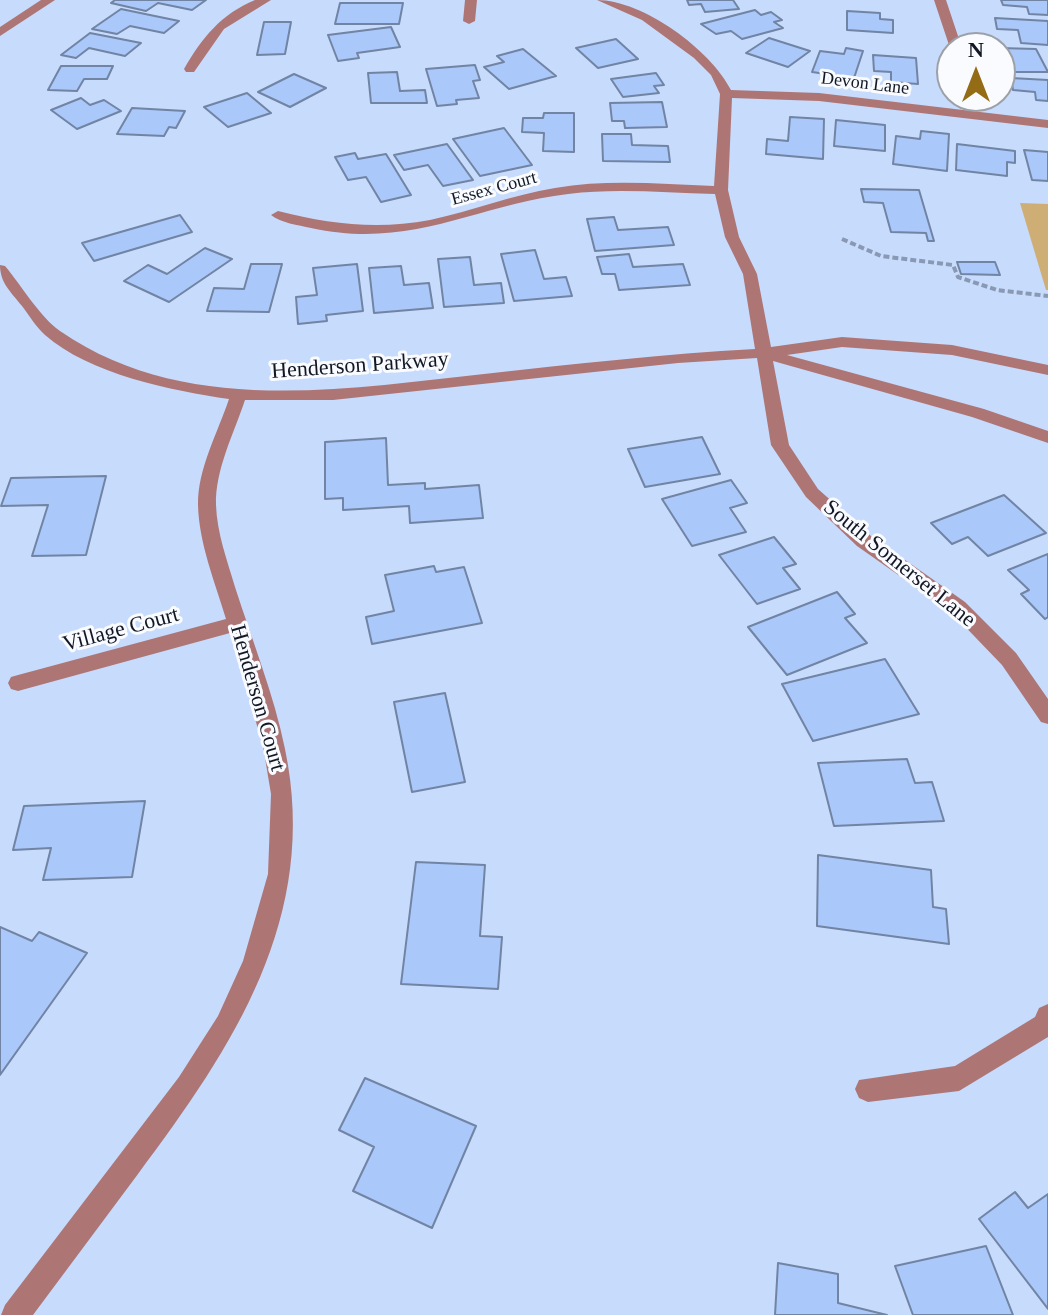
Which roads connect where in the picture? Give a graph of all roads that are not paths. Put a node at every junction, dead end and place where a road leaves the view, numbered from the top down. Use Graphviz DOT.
graph roads {
  1 [pos="49,0"];
  2 [pos="265,0"];
  3 [pos="471,0"];
  4 [pos="940,0"];
  5 [pos="612,1"];
  6 [pos="469,21"];
  7 [pos="0,32"];
  8 [pos="951,32"];
  9 [pos="190,69"];
  10 [pos="726,94"];
  11 [pos="964,114"];
  12 [pos="1048,124"];
  13 [pos="721,190"];
  14 [pos="278,215"];
  15 [pos="0,269"];
  16 [pos="765,353"];
  17 [pos="1048,370"];
  18 [pos="239,395"];
  19 [pos="1048,437"];
  20 [pos="236,624"];
  21 [pos="18,683"];
  22 [pos="1048,716"];
  23 [pos="1048,1016"];
  24 [pos="868,1089"];
  25 [pos="15,1315"];
  1 -- 7 [label="street"];
  2 -- 9 [label="street"];
  3 -- 6 [label="street"];
  4 -- 8 [label="street"];
  5 -- 10 [label="street"];
  10 -- 11 [label="street, Devon Lane"];
  10 -- 13 [label="street, South Somerset Lane"];
  11 -- 12 [label="street, Devon Lane"];
  13 -- 14 [label="street, Essex Court"];
  13 -- 16 [label="street, South Somerset Lane"];
  15 -- 18 [label="street, Henderson Parkway"];
  16 -- 17 [label="street, Henderson Parkway"];
  16 -- 18 [label="street, Henderson Parkway"];
  16 -- 19 [label="street, Henderson Parkway"];
  16 -- 22 [label="street, South Somerset Lane"];
  18 -- 20 [label="street, Henderson Court"];
  20 -- 21 [label="street, Village Court"];
  20 -- 25 [label="street, Henderson Court"];
  23 -- 24 [label="street"];
}
